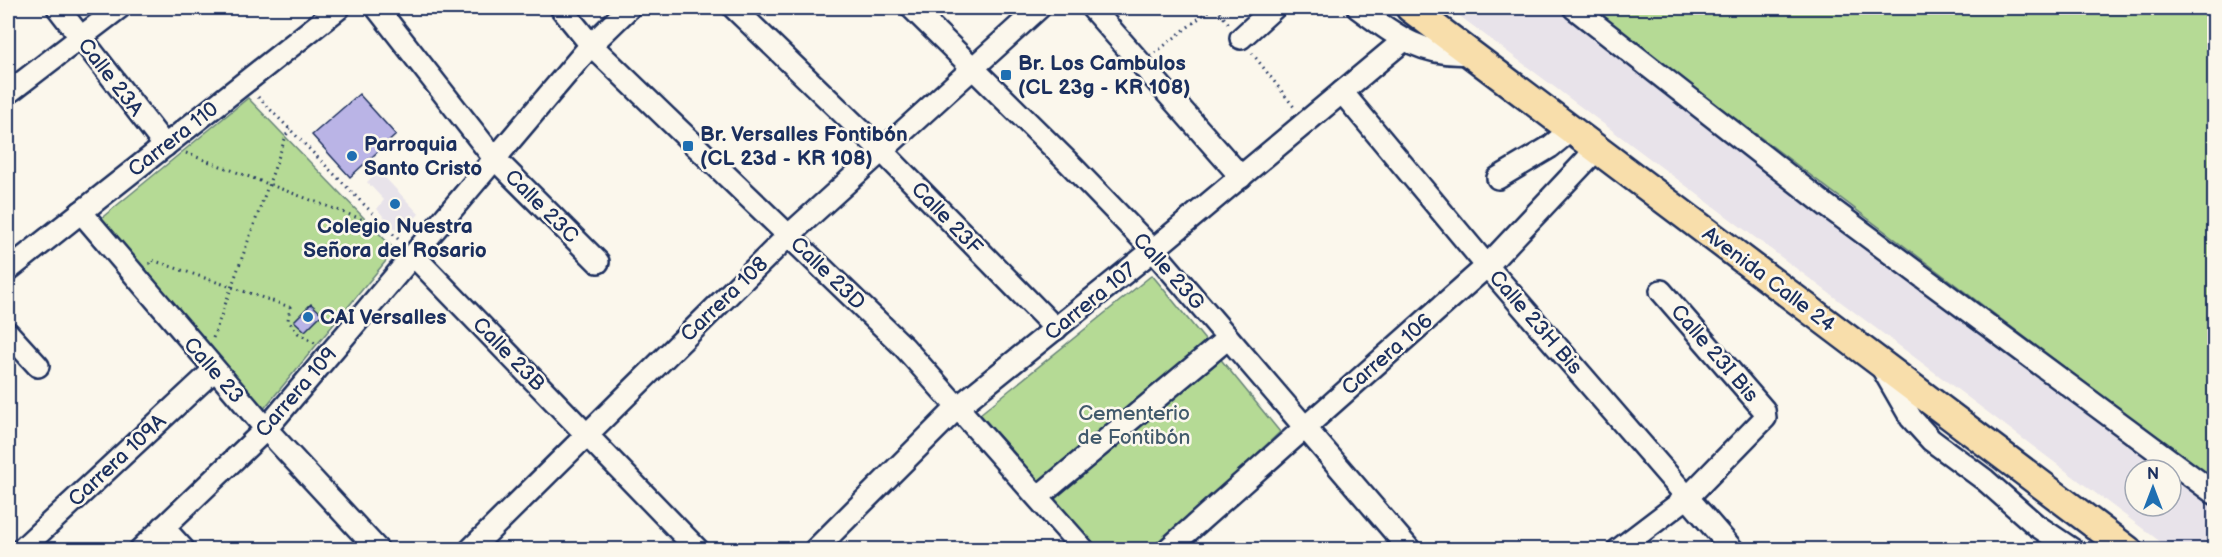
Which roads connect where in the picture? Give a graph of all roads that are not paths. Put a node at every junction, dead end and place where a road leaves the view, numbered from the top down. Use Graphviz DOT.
graph roads {
  1 [pos="58,8"];
  2 [pos="119,8"];
  3 [pos="339,8"];
  4 [pos="377,8"];
  5 [pos="561,8"];
  6 [pos="629,8"];
  7 [pos="734,8"];
  8 [pos="912,8"];
  9 [pos="1039,8"];
  10 [pos="1092,8"];
  11 [pos="1274,8"];
  12 [pos="1358,8"];
  13 [pos="1410,8"];
  14 [pos="1574,8"];
  15 [pos="81,38"];
  16 [pos="1240,38"];
  17 [pos="1403,41"];
  18 [pos="591,45"];
  19 [pos="1470,53"];
  20 [pos="972,67"];
  21 [pos="1342,92"];
  22 [pos="8,93"];
  23 [pos="1572,129"];
  24 [pos="165,146"];
  25 [pos="1598,149"];
  26 [pos="881,150"];
  27 [pos="494,158"];
  28 [pos="1241,177"];
  29 [pos="1497,178"];
  30 [pos="81,212"];
  31 [pos="788,236"];
  32 [pos="1153,250"];
  33 [pos="414,256"];
  34 [pos="598,262"];
  35 [pos="1487,266"];
  36 [pos="8,270"];
  37 [pos="1661,291"];
  38 [pos="1056,329"];
  39 [pos="8,333"];
  40 [pos="1228,338"];
  41 [pos="1878,362"];
  42 [pos="208,363"];
  43 [pos="38,366"];
  44 [pos="958,407"];
  45 [pos="1305,427"];
  46 [pos="266,429"];
  47 [pos="586,434"];
  48 [pos="2214,493"];
  49 [pos="1689,496"];
  50 [pos="1038,497"];
  51 [pos="162,526"];
  52 [pos="8,543"];
  53 [pos="13,549"];
  54 [pos="21,549"];
  55 [pos="140,549"];
  56 [pos="184,549"];
  57 [pos="378,549"];
  58 [pos="470,549"];
  59 [pos="698,549"];
  60 [pos="815,549"];
  61 [pos="1084,549"];
  62 [pos="1167,549"];
  63 [pos="1410,549"];
  64 [pos="1618,549"];
  65 [pos="1733,549"];
  66 [pos="2073,549"];
  67 [pos="2128,549"];
  1 -- 15 [label="street, Calle 23A"];
  2 -- 15 [label="street"];
  3 -- 24 [label="street, Carrera 110"];
  4 -- 27 [label="street, Calle 23C"];
  5 -- 18 [label="street, Calle 23D"];
  6 -- 18 [label="street, Carrera 109"];
  7 -- 26 [label="street, Calle 23F"];
  8 -- 20 [label="street, Calle 23G"];
  9 -- 20 [label="street, Carrera 108"];
  10 -- 28 [label="street"];
  11 -- 16 [label="street"];
  12 -- 17 [label="street"];
  13 -- 19 [label="main road, Avenida Calle 24"];
  14 -- 48 [label="street"];
  15 -- 22 [label="street"];
  15 -- 24 [label="street, Calle 23A"];
  17 -- 19 [label="street"];
  17 -- 21 [label="street, Carrera 107"];
  18 -- 27 [label="street, Carrera 109"];
  18 -- 31 [label="street, Calle 23D"];
  19 -- 23 [label="main road, Avenida Calle 24"];
  20 -- 26 [label="street, Carrera 108"];
  20 -- 32 [label="street, Calle 23G"];
  21 -- 28 [label="street, Carrera 107"];
  21 -- 35 [label="street, Calle 23H Bis"];
  23 -- 25 [label="main road, Avenida Calle 24"];
  23 -- 29 [label="street"];
  24 -- 30 [label="street, Carrera 110"];
  25 -- 35 [label="street, Carrera 106"];
  25 -- 41 [label="main road, Avenida Calle 24"];
  26 -- 31 [label="street, Carrera 108"];
  26 -- 38 [label="street, Calle 23F"];
  27 -- 33 [label="street, Carrera 109"];
  27 -- 34 [label="street, Calle 23C"];
  28 -- 32 [label="street, Carrera 107"];
  30 -- 36 [label="street, Carrera 110"];
  30 -- 42 [label="street, Calle 23"];
  31 -- 44 [label="street, Calle 23D"];
  31 -- 47 [label="street, Carrera 108"];
  32 -- 38 [label="street, Carrera 107"];
  32 -- 40 [label="street, Calle 23G"];
  33 -- 46 [label="street, Carrera 109"];
  33 -- 47 [label="street, Calle 23B"];
  35 -- 45 [label="street, Carrera 106"];
  35 -- 49 [label="street, Calle 23H Bis"];
  37 -- 49 [label="street, Calle 23I Bis"];
  38 -- 44 [label="street, Carrera 107"];
  39 -- 43 [label="street"];
  40 -- 45 [label="street, Calle 23G"];
  40 -- 50 [label="street"];
  41 -- 66 [label="street"];
  41 -- 67 [label="main road, Avenida Calle 24"];
  42 -- 46 [label="street, Calle 23"];
  42 -- 54 [label="street, Carrera 109A"];
  44 -- 50 [label="street, Calle 23D"];
  44 -- 60 [label="street, Carrera 107"];
  45 -- 62 [label="street, Carrera 106"];
  45 -- 63 [label="street, Calle 23G"];
  46 -- 51 [label="street, Carrera 109"];
  46 -- 57 [label="street, Calle 23"];
  47 -- 58 [label="street, Carrera 108"];
  47 -- 59 [label="street, Calle 23B"];
  49 -- 64 [label="street"];
  49 -- 65 [label="street, Calle 23H Bis"];
  50 -- 61 [label="street, Calle 23D"];
  51 -- 55 [label="street, Carrera 109"];
  51 -- 56 [label="street"];
  52 -- 53 [label="street"];
}
